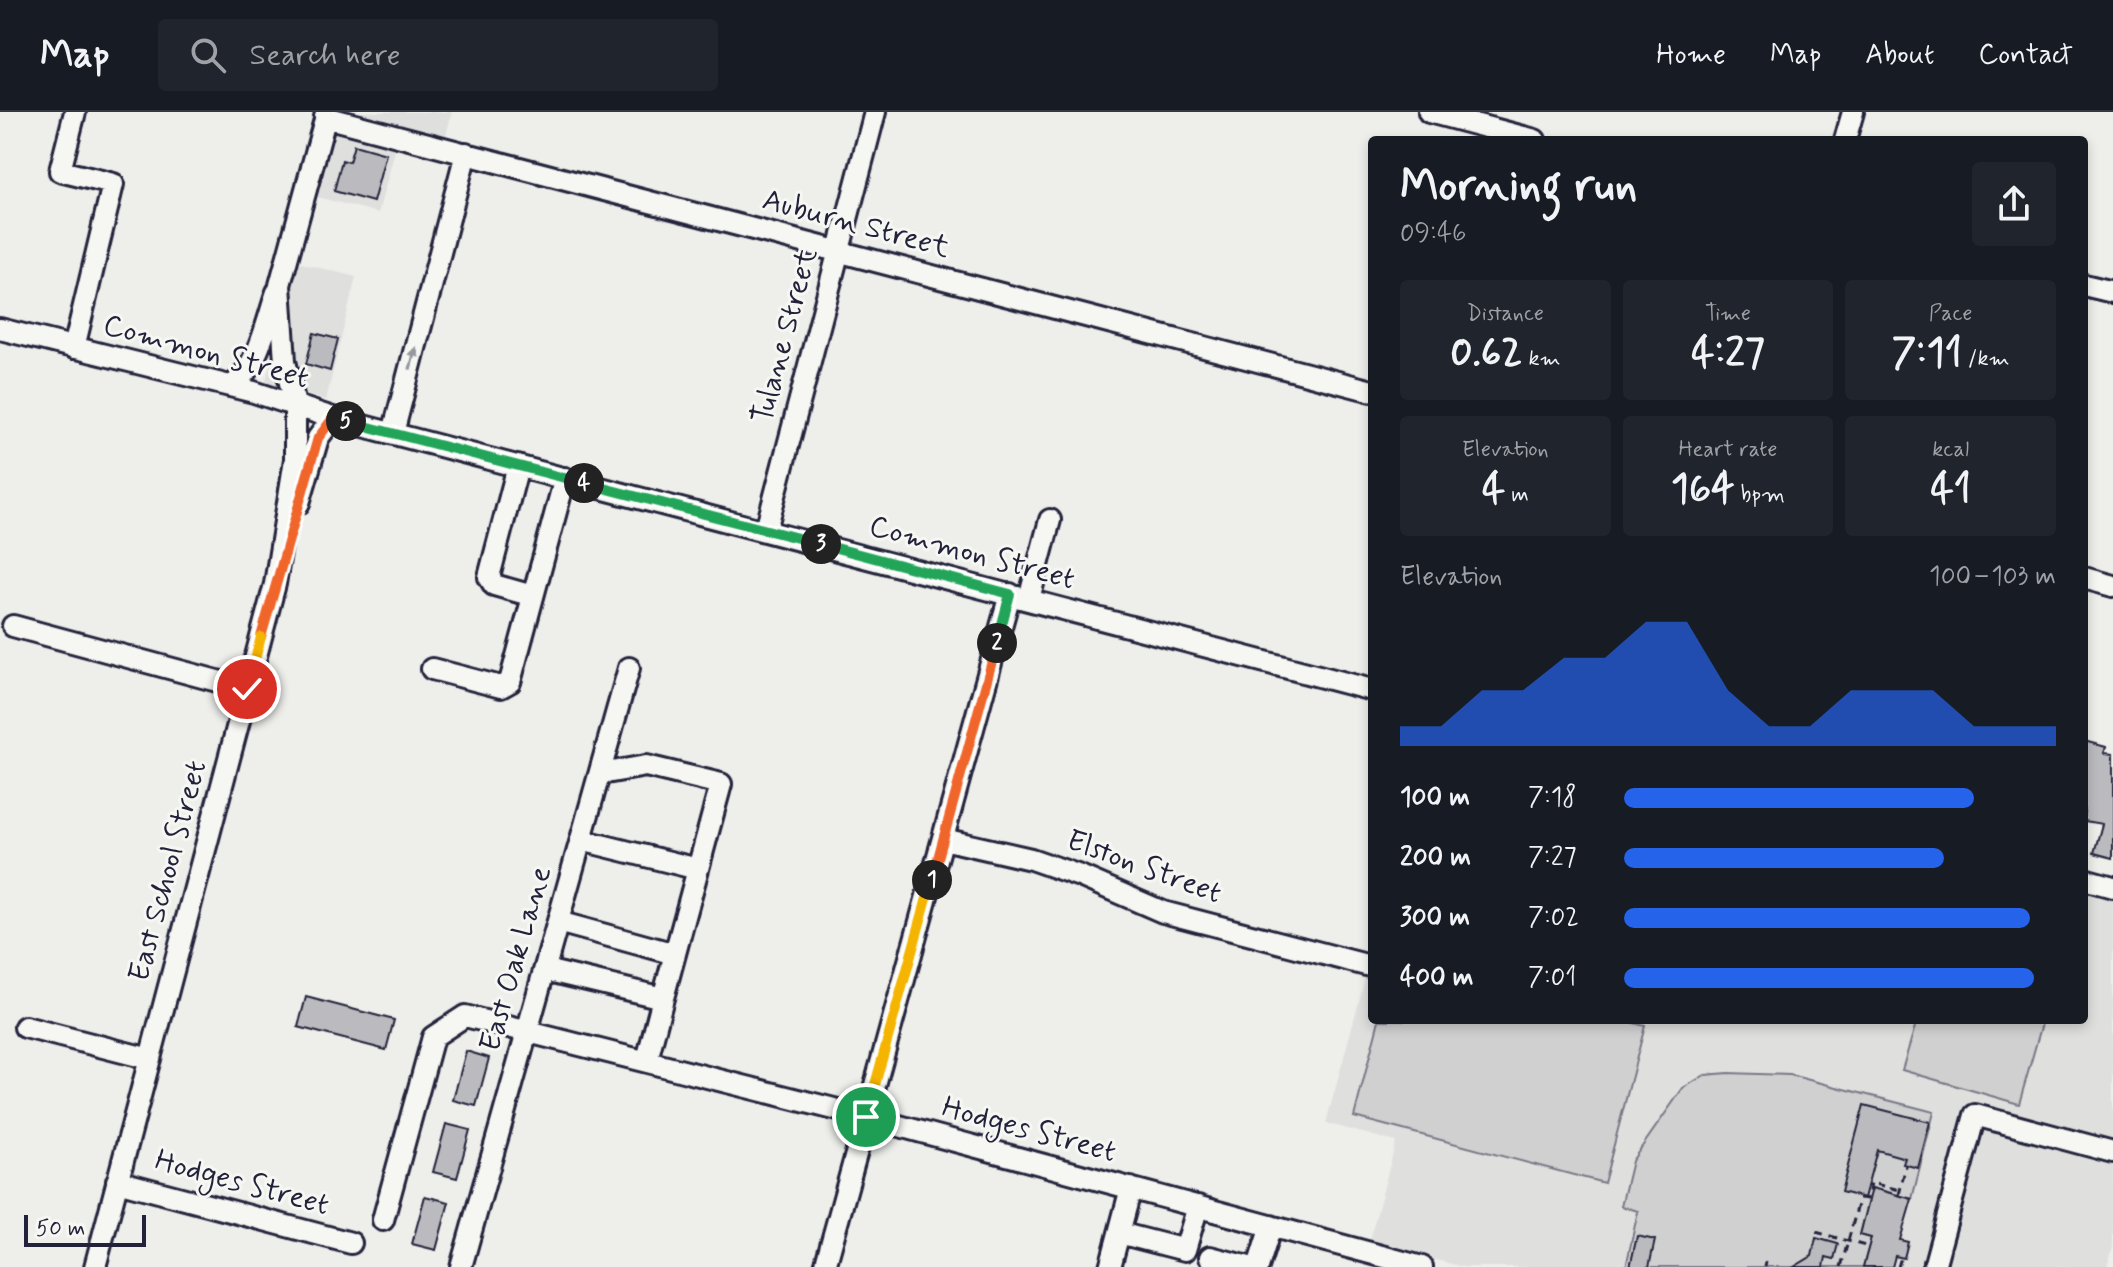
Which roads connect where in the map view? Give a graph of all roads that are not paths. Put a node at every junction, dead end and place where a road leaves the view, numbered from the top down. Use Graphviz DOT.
graph roads {
  1 [pos="75,112"];
  2 [pos="875,112"];
  3 [pos="1429,112"];
  4 [pos="1853,112"];
  5 [pos="326,114"];
  6 [pos="1520,136"];
  7 [pos="1846,136"];
  8 [pos="466,153"];
  9 [pos="839,251"];
  10 [pos="280,285"];
  11 [pos="2088,286"];
  12 [pos="2113,292"];
  13 [pos="0,329"];
  14 [pos="74,348"];
  15 [pos="232,386"];
  16 [pos="1368,390"];
  17 [pos="295,405"];
  18 [pos="333,418"];
  19 [pos="393,433"];
  20 [pos="518,466"];
  21 [pos="565,478"];
  22 [pos="1050,520"];
  23 [pos="766,530"];
  24 [pos="2088,579"];
  25 [pos="275,584"];
  26 [pos="2113,586"];
  27 [pos="533,596"];
  28 [pos="1019,596"];
  29 [pos="13,626"];
  30 [pos="629,668"];
  31 [pos="432,669"];
  32 [pos="247,689"];
  33 [pos="1368,689"];
  34 [pos="600,774"];
  35 [pos="943,839"];
  36 [pos="581,840"];
  37 [pos="698,869"];
  38 [pos="2088,880"];
  39 [pos="2113,887"];
  40 [pos="558,922"];
  41 [pos="675,954"];
  42 [pos="1368,965"];
  43 [pos="545,970"];
  44 [pos="663,998"];
  45 [pos="25,1027"];
  46 [pos="528,1030"];
  47 [pos="150,1059"];
  48 [pos="647,1060"];
  49 [pos="866,1117"];
  50 [pos="2113,1152"];
  51 [pos="117,1181"];
  52 [pos="1131,1188"];
  53 [pos="1198,1206"];
  54 [pos="383,1220"];
  55 [pos="1271,1226"];
  56 [pos="1119,1233"];
  57 [pos="351,1243"];
  58 [pos="1210,1257"];
  59 [pos="95,1267"];
  60 [pos="461,1267"];
  61 [pos="825,1267"];
  62 [pos="1110,1267"];
  63 [pos="1249,1267"];
  64 [pos="1258,1267"];
  65 [pos="1422,1267"];
  66 [pos="1934,1267"];
  1 -- 14 [label="street"];
  2 -- 9 [label="street, Tulane Street"];
  3 -- 6 [label="street"];
  4 -- 7 [label="street"];
  5 -- 8 [label="street, Auburn Street"];
  5 -- 10 [label="street, East School Street"];
  8 -- 9 [label="street, Auburn Street"];
  19 -- 8 [label="street, one-way"];
  9 -- 16 [label="street, Auburn Street"];
  9 -- 23 [label="street, Tulane Street"];
  10 -- 15 [label="street"];
  10 -- 17 [label="street, East School Street"];
  11 -- 12 [label="street"];
  13 -- 14 [label="street, Common Street"];
  14 -- 15 [label="street, Common Street"];
  15 -- 17 [label="street, Common Street"];
  17 -- 18 [label="street, Common Street"];
  17 -- 25 [label="street, East School Street"];
  18 -- 19 [label="street, Common Street"];
  18 -- 25 [label="street"];
  19 -- 20 [label="street, Common Street"];
  20 -- 21 [label="street, Common Street"];
  20 -- 27 [label="street"];
  21 -- 23 [label="street, Common Street"];
  21 -- 27 [label="street"];
  22 -- 28 [label="street"];
  23 -- 28 [label="street, Common Street"];
  24 -- 26 [label="street"];
  25 -- 32 [label="street, East School Street"];
  27 -- 31 [label="street"];
  28 -- 33 [label="street, Common Street"];
  28 -- 35 [label="street"];
  29 -- 32 [label="street"];
  30 -- 34 [label="street, East Oak Lane"];
  32 -- 47 [label="street, East School Street"];
  34 -- 36 [label="street, East Oak Lane"];
  34 -- 37 [label="street"];
  35 -- 42 [label="street, Elston Street"];
  35 -- 49 [label="street"];
  36 -- 37 [label="street"];
  36 -- 40 [label="street, East Oak Lane"];
  37 -- 41 [label="street"];
  38 -- 39 [label="street"];
  40 -- 41 [label="street"];
  40 -- 43 [label="street, East Oak Lane"];
  41 -- 44 [label="street"];
  43 -- 44 [label="street"];
  43 -- 46 [label="street, East Oak Lane"];
  44 -- 48 [label="street"];
  45 -- 47 [label="street"];
  46 -- 48 [label="street, Hodges Street"];
  46 -- 54 [label="street, Hodges Street"];
  46 -- 60 [label="street, East Oak Lane"];
  47 -- 51 [label="street, East School Street"];
  48 -- 49 [label="street, Hodges Street"];
  49 -- 52 [label="street, Hodges Street"];
  49 -- 61 [label="street"];
  50 -- 66 [label="street"];
  51 -- 57 [label="street, Hodges Street"];
  51 -- 59 [label="street, East School Street"];
  52 -- 53 [label="street, Hodges Street"];
  52 -- 56 [label="street"];
  53 -- 55 [label="street, Hodges Street"];
  53 -- 56 [label="street"];
  55 -- 64 [label="street"];
  55 -- 65 [label="street, Hodges Street"];
  56 -- 62 [label="street"];
  58 -- 63 [label="street"];
}
